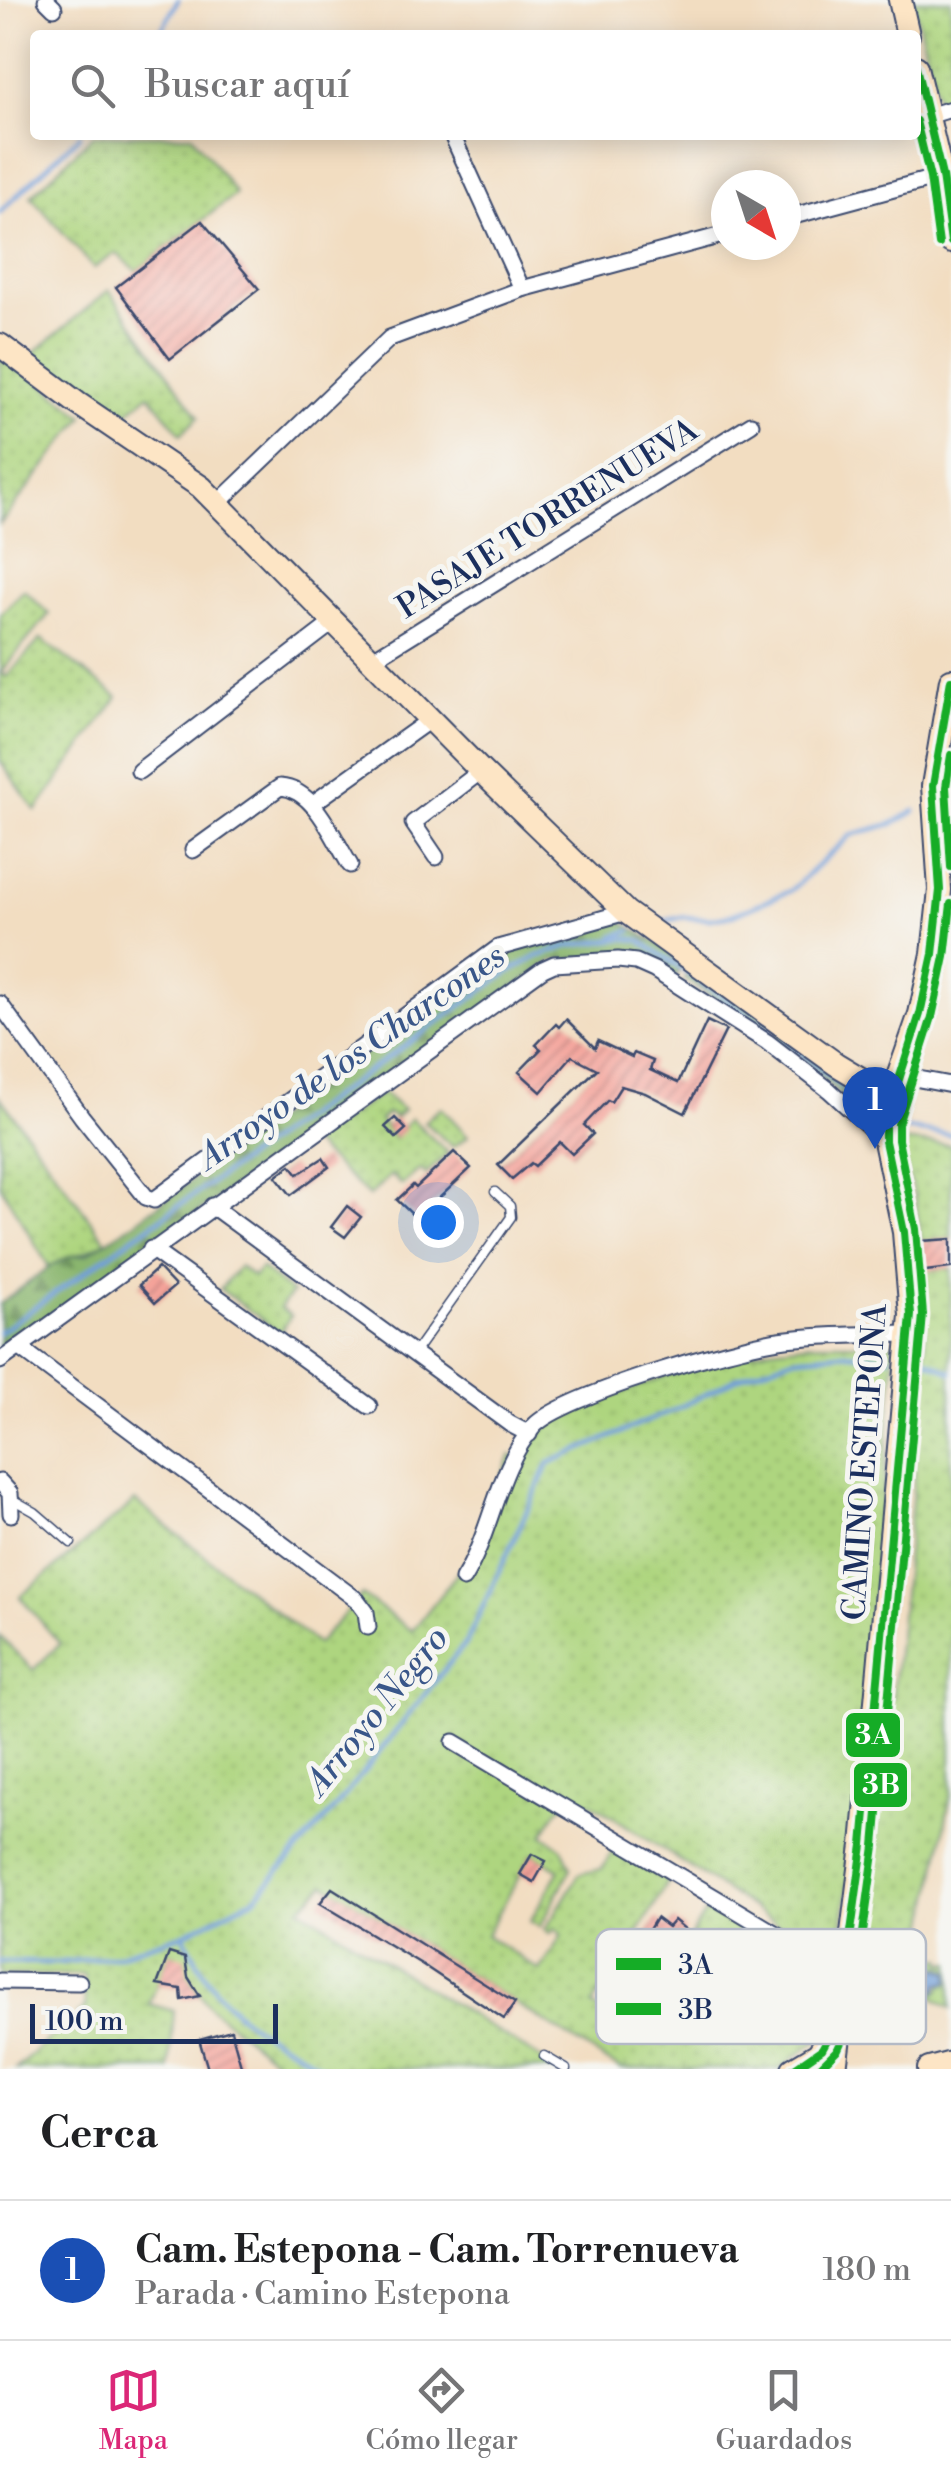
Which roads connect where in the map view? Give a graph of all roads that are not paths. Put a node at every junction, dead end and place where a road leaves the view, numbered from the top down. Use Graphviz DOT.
graph roads {
  1 [pos="900,0"];
  2 [pos="907,30"];
  3 [pos="921,88"];
  4 [pos="951,108"];
  5 [pos="928,116"];
  6 [pos="454,140"];
  7 [pos="942,176"];
  8 [pos="801,214"];
  9 [pos="711,238"];
  10 [pos="951,242"];
  11 [pos="522,289"];
  12 [pos="0,344"];
  13 [pos="750,424"];
  14 [pos="218,503"];
  15 [pos="335,621"];
  16 [pos="373,659"];
  17 [pos="951,680"];
  18 [pos="431,719"];
  19 [pos="139,770"];
  20 [pos="480,771"];
  21 [pos="312,804"];
  22 [pos="193,850"];
  23 [pos="436,858"];
  24 [pos="350,864"];
  25 [pos="945,891"];
  26 [pos="626,912"];
  27 [pos="684,971"];
  28 [pos="0,1004"];
  29 [pos="774,1031"];
  30 [pos="951,1084"];
  31 [pos="889,1112"];
  32 [pos="496,1192"];
  33 [pos="212,1206"];
  34 [pos="151,1249"];
  35 [pos="910,1334"];
  36 [pos="19,1347"];
  37 [pos="415,1352"];
  38 [pos="0,1361"];
  39 [pos="370,1406"];
  40 [pos="529,1434"];
  41 [pos="0,1482"];
  42 [pos="12,1507"];
  43 [pos="71,1543"];
  44 [pos="463,1579"];
  45 [pos="368,1627"];
  46 [pos="454,1742"];
  47 [pos="768,1929"];
  48 [pos="852,1929"];
  49 [pos="0,1981"];
  50 [pos="79,1982"];
  51 [pos="824,2044"];
  52 [pos="835,2044"];
  53 [pos="544,2056"];
  54 [pos="951,2064"];
  55 [pos="797,2067"];
  56 [pos="566,2069"];
  57 [pos="831,2069"];
  58 [pos="929,2069"];
  1 -- 2 [label="main road"];
  3 -- 5 [label="main road"];
  4 -- 5 [label="street"];
  5 -- 7 [label="main road"];
  6 -- 11 [label="street"];
  7 -- 8 [label="street"];
  7 -- 10 [label="main road"];
  9 -- 11 [label="street"];
  11 -- 14 [label="street"];
  12 -- 14 [label="main road"];
  13 -- 16 [label="street, PASAJE TORRENUEVA"];
  14 -- 15 [label="main road"];
  15 -- 16 [label="main road"];
  15 -- 19 [label="street"];
  16 -- 18 [label="main road"];
  17 -- 25 [label="main road"];
  18 -- 20 [label="main road"];
  18 -- 21 [label="street"];
  20 -- 23 [label="street"];
  20 -- 26 [label="main road"];
  21 -- 22 [label="street"];
  21 -- 24 [label="street"];
  25 -- 31 [label="main road"];
  26 -- 27 [label="main road"];
  26 -- 28 [label="street"];
  27 -- 29 [label="main road"];
  27 -- 33 [label="street"];
  29 -- 31 [label="main road"];
  29 -- 31 [label="street"];
  30 -- 31 [label="street"];
  31 -- 35 [label="main road, CAMINO ESTEPONA"];
  32 -- 37 [label="lane"];
  33 -- 34 [label="street"];
  33 -- 37 [label="street"];
  34 -- 36 [label="street"];
  34 -- 39 [label="street"];
  35 -- 40 [label="street"];
  35 -- 48 [label="main road, CAMINO ESTEPONA"];
  36 -- 38 [label="street"];
  36 -- 45 [label="street"];
  37 -- 40 [label="street"];
  40 -- 44 [label="street"];
  41 -- 42 [label="street"];
  42 -- 43 [label="lane"];
  46 -- 47 [label="street"];
  49 -- 50 [label="street"];
  51 -- 55 [label="main road"];
  52 -- 57 [label="main road, CAMINO ESTEPONA"];
  53 -- 56 [label="lane"];
  54 -- 58 [label="main road"];
  55 -- 57 [label="main road"];
}
